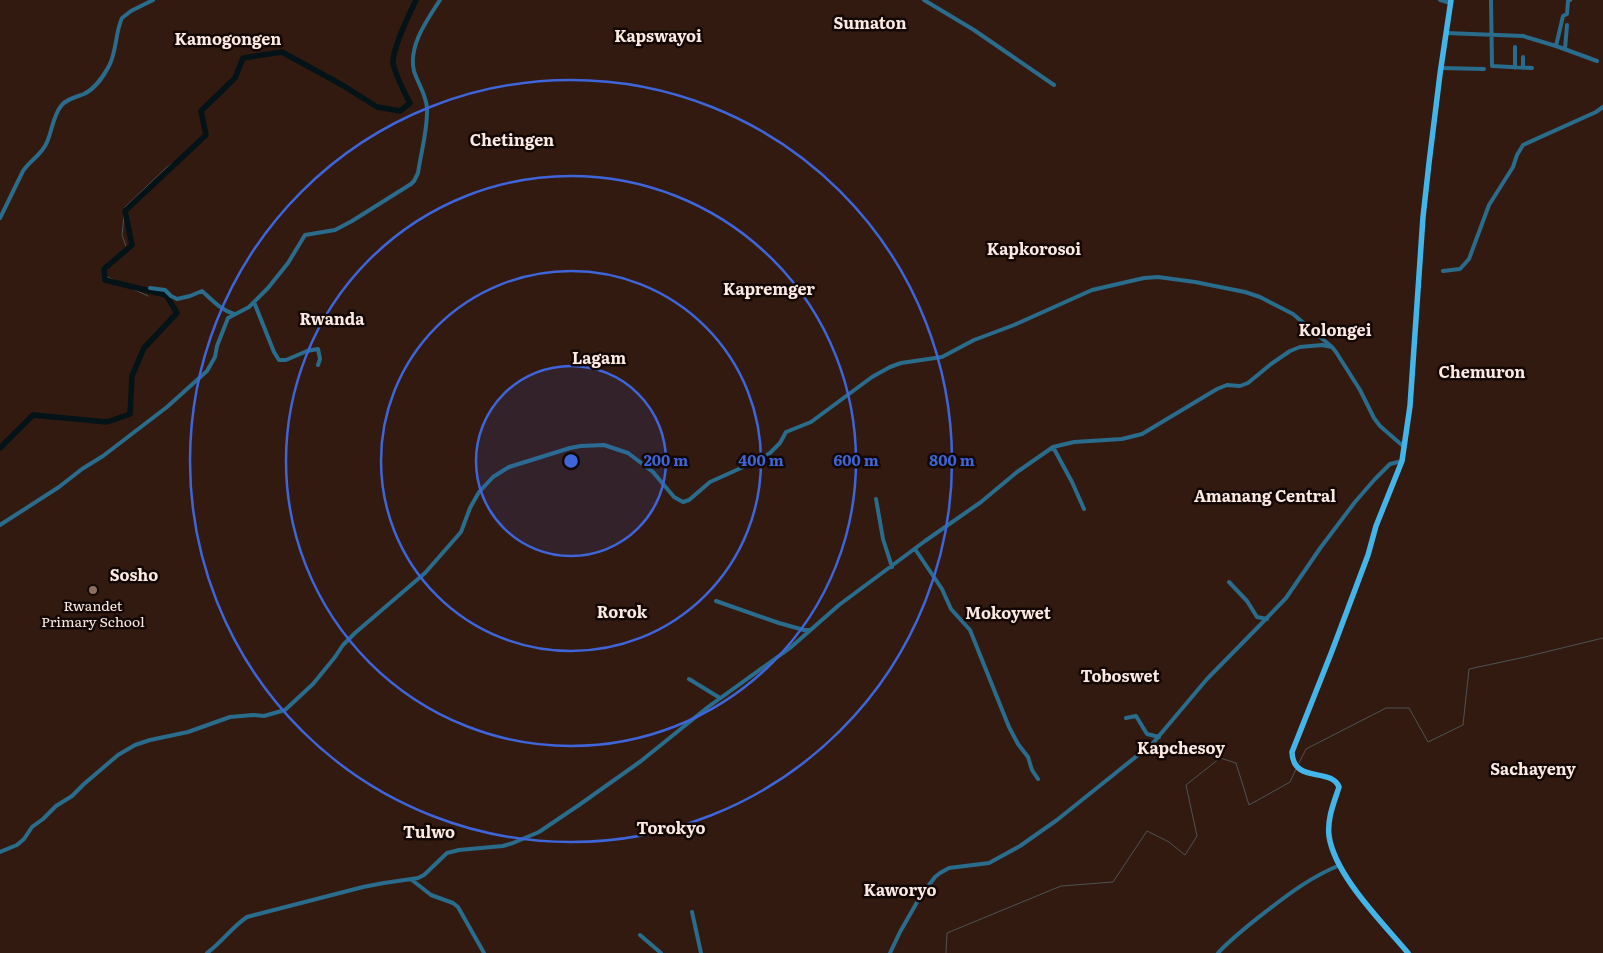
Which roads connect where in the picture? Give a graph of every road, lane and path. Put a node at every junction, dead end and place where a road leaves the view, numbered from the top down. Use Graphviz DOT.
graph roads {
  1 [pos="153,0"];
  2 [pos="440,0"];
  3 [pos="924,0"];
  4 [pos="1440,0"];
  5 [pos="1491,0"];
  6 [pos="1570,0"];
  7 [pos="1451,2"];
  8 [pos="1567,25"];
  9 [pos="1446,33"];
  10 [pos="1492,35"];
  11 [pos="1556,46"];
  12 [pos="1515,47"];
  13 [pos="1565,49"];
  14 [pos="1523,57"];
  15 [pos="1597,61"];
  16 [pos="1441,68"];
  17 [pos="1515,68"];
  18 [pos="1523,68"];
  19 [pos="1532,68"];
  20 [pos="1484,69"];
  21 [pos="1054,85"];
  22 [pos="1603,107"];
  23 [pos="0,218"];
  24 [pos="1444,271"];
  25 [pos="150,288"];
  26 [pos="254,302"];
  27 [pos="234,314"];
  28 [pos="1332,347"];
  29 [pos="318,365"];
  30 [pos="1403,446"];
  31 [pos="1053,447"];
  32 [pos="1402,461"];
  33 [pos="876,498"];
  34 [pos="1084,509"];
  35 [pos="0,525"];
  36 [pos="915,549"];
  37 [pos="892,567"];
  38 [pos="1228,582"];
  39 [pos="716,601"];
  40 [pos="1267,619"];
  41 [pos="810,630"];
  42 [pos="689,679"];
  43 [pos="720,698"];
  44 [pos="1126,718"];
  45 [pos="1159,737"];
  46 [pos="1038,779"];
  47 [pos="0,852"];
  48 [pos="1340,865"];
  49 [pos="412,880"];
  50 [pos="692,912"];
  51 [pos="640,935"];
  52 [pos="207,953"];
  53 [pos="484,953"];
  54 [pos="661,953"];
  55 [pos="701,953"];
  56 [pos="890,953"];
  57 [pos="1218,953"];
  58 [pos="1408,953"];
  1 -- 23 [label="street"];
  2 -- 26 [label="street"];
  3 -- 21 [label="street"];
  4 -- 7 [label="street"];
  5 -- 10 [label="street"];
  6 -- 11 [label="street"];
  7 -- 9 [label="main road"];
  8 -- 13 [label="street"];
  9 -- 10 [label="street"];
  9 -- 16 [label="main road"];
  10 -- 11 [label="street"];
  10 -- 17 [label="street"];
  11 -- 13 [label="street"];
  12 -- 17 [label="street"];
  13 -- 15 [label="street"];
  14 -- 18 [label="street"];
  16 -- 20 [label="street"];
  16 -- 30 [label="main road"];
  17 -- 18 [label="street"];
  18 -- 19 [label="street"];
  22 -- 24 [label="street"];
  25 -- 27 [label="street"];
  26 -- 27 [label="street"];
  26 -- 29 [label="street"];
  27 -- 35 [label="street"];
  28 -- 30 [label="street"];
  28 -- 31 [label="street"];
  28 -- 47 [label="street"];
  30 -- 32 [label="main road"];
  31 -- 34 [label="street"];
  31 -- 36 [label="street"];
  32 -- 40 [label="street"];
  32 -- 48 [label="main road"];
  33 -- 37 [label="street"];
  36 -- 37 [label="street"];
  36 -- 46 [label="street"];
  37 -- 41 [label="street"];
  38 -- 40 [label="street"];
  39 -- 41 [label="street"];
  40 -- 45 [label="street"];
  41 -- 43 [label="street"];
  42 -- 43 [label="street"];
  43 -- 49 [label="street"];
  44 -- 45 [label="street"];
  45 -- 56 [label="street"];
  48 -- 57 [label="street"];
  48 -- 58 [label="main road"];
  49 -- 52 [label="street"];
  49 -- 53 [label="street"];
  50 -- 55 [label="street"];
  51 -- 54 [label="street"];
}
